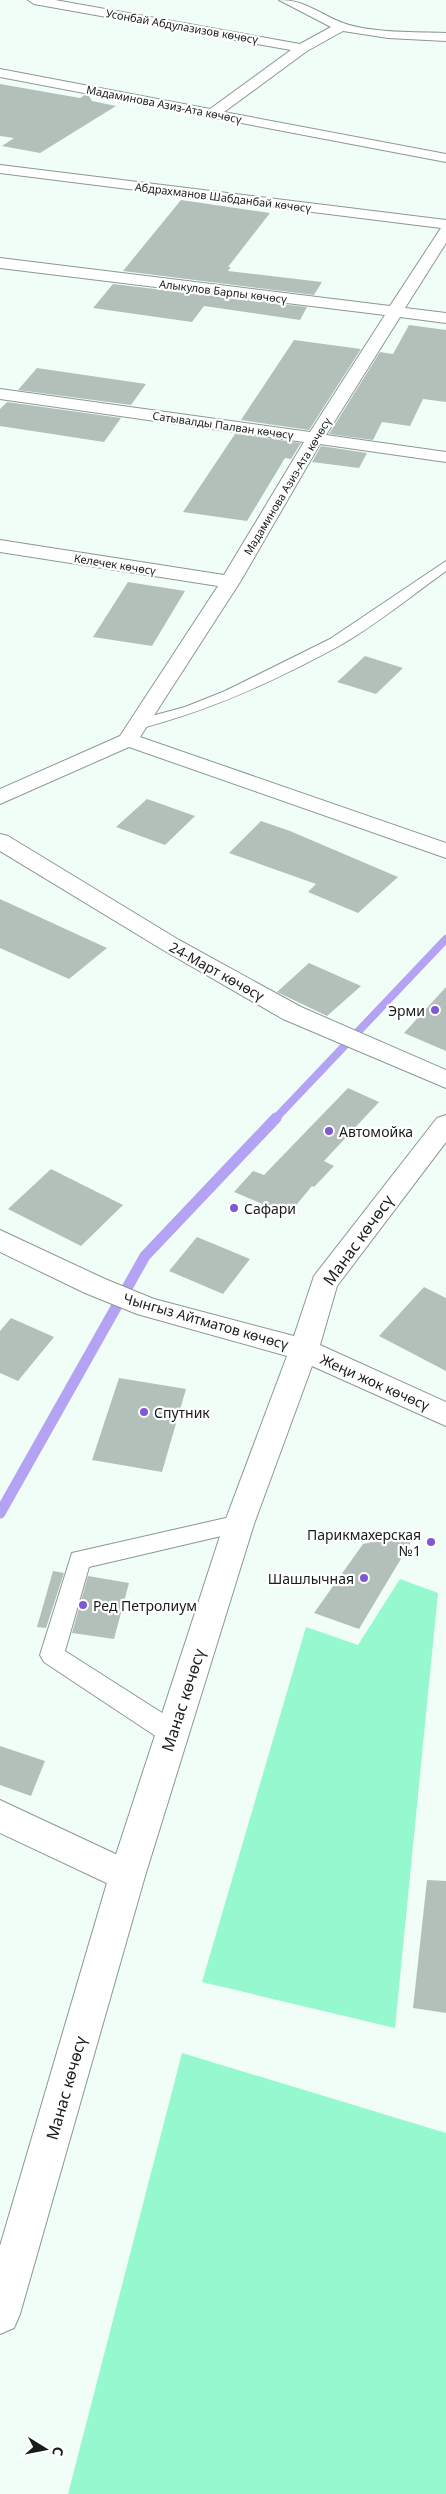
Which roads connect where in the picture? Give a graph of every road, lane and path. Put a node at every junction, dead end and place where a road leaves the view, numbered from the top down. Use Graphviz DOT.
graph roads {
  1 [pos="34,0"];
  2 [pos="285,0"];
  3 [pos="46,1"];
  4 [pos="342,27"];
  5 [pos="446,37"];
  6 [pos="302,48"];
  7 [pos="0,73"];
  8 [pos="213,113"];
  9 [pos="446,158"];
  10 [pos="0,169"];
  11 [pos="446,224"];
  12 [pos="446,231"];
  13 [pos="0,263"];
  14 [pos="395,312"];
  15 [pos="446,318"];
  16 [pos="0,394"];
  17 [pos="315,438"];
  18 [pos="446,457"];
  19 [pos="0,546"];
  20 [pos="446,565"];
  21 [pos="230,582"];
  22 [pos="133,732"];
  23 [pos="0,797"];
  24 [pos="0,840"];
  25 [pos="446,851"];
  26 [pos="446,1080"];
  27 [pos="446,1124"];
  28 [pos="0,1240"];
  29 [pos="304,1350"];
  30 [pos="446,1414"];
  31 [pos="239,1524"];
  32 [pos="172,1733"];
  33 [pos="0,1816"];
  34 [pos="127,1876"];
  35 [pos="0,2314"];
  1 -- 3 [label="street, Усонбай Абдулазизов көчөсү"];
  2 -- 4 [label="street"];
  3 -- 6 [label="street, Усонбай Абдулазизов көчөсү"];
  4 -- 5 [label="street"];
  4 -- 6 [label="street"];
  6 -- 8 [label="street"];
  7 -- 8 [label="street, Мадаминова Азиз-Ата көчөсү"];
  8 -- 9 [label="street, Мадаминова Азиз-Ата көчөсү"];
  10 -- 11 [label="street, Абдрахманов Шабданбай көчөсү"];
  12 -- 14 [label="street, Мадаминова Азиз-Ата көчөсү"];
  13 -- 14 [label="street, Алыкулов Барпы көчөсү"];
  14 -- 15 [label="street, Алыкулов Барпы көчөсү"];
  14 -- 17 [label="street, Мадаминова Азиз-Ата көчөсү"];
  16 -- 17 [label="street, Сатывалды Палван көчөсү"];
  17 -- 18 [label="street, Сатывалды Палван көчөсү"];
  17 -- 21 [label="street, Мадаминова Азиз-Ата көчөсү"];
  19 -- 21 [label="street, Келечек көчөсү"];
  20 -- 22 [label="lane"];
  21 -- 22 [label="street, Мадаминова Азиз-Ата көчөсү"];
  22 -- 23 [label="street"];
  22 -- 25 [label="street"];
  24 -- 26 [label="street, 24-Март көчөсү"];
  27 -- 29 [label="street, Манас көчөсү"];
  28 -- 29 [label="street, Чынгыз Айтматов көчөсү"];
  29 -- 30 [label="street, Жеңи жок көчөсү"];
  29 -- 31 [label="street, Манас көчөсү"];
  31 -- 32 [label="street, Манас көчөсү"];
  31 -- 32 [label="lane"];
  32 -- 34 [label="street, Манас көчөсү"];
  33 -- 34 [label="street"];
  34 -- 35 [label="street, Манас көчөсү"];
}
